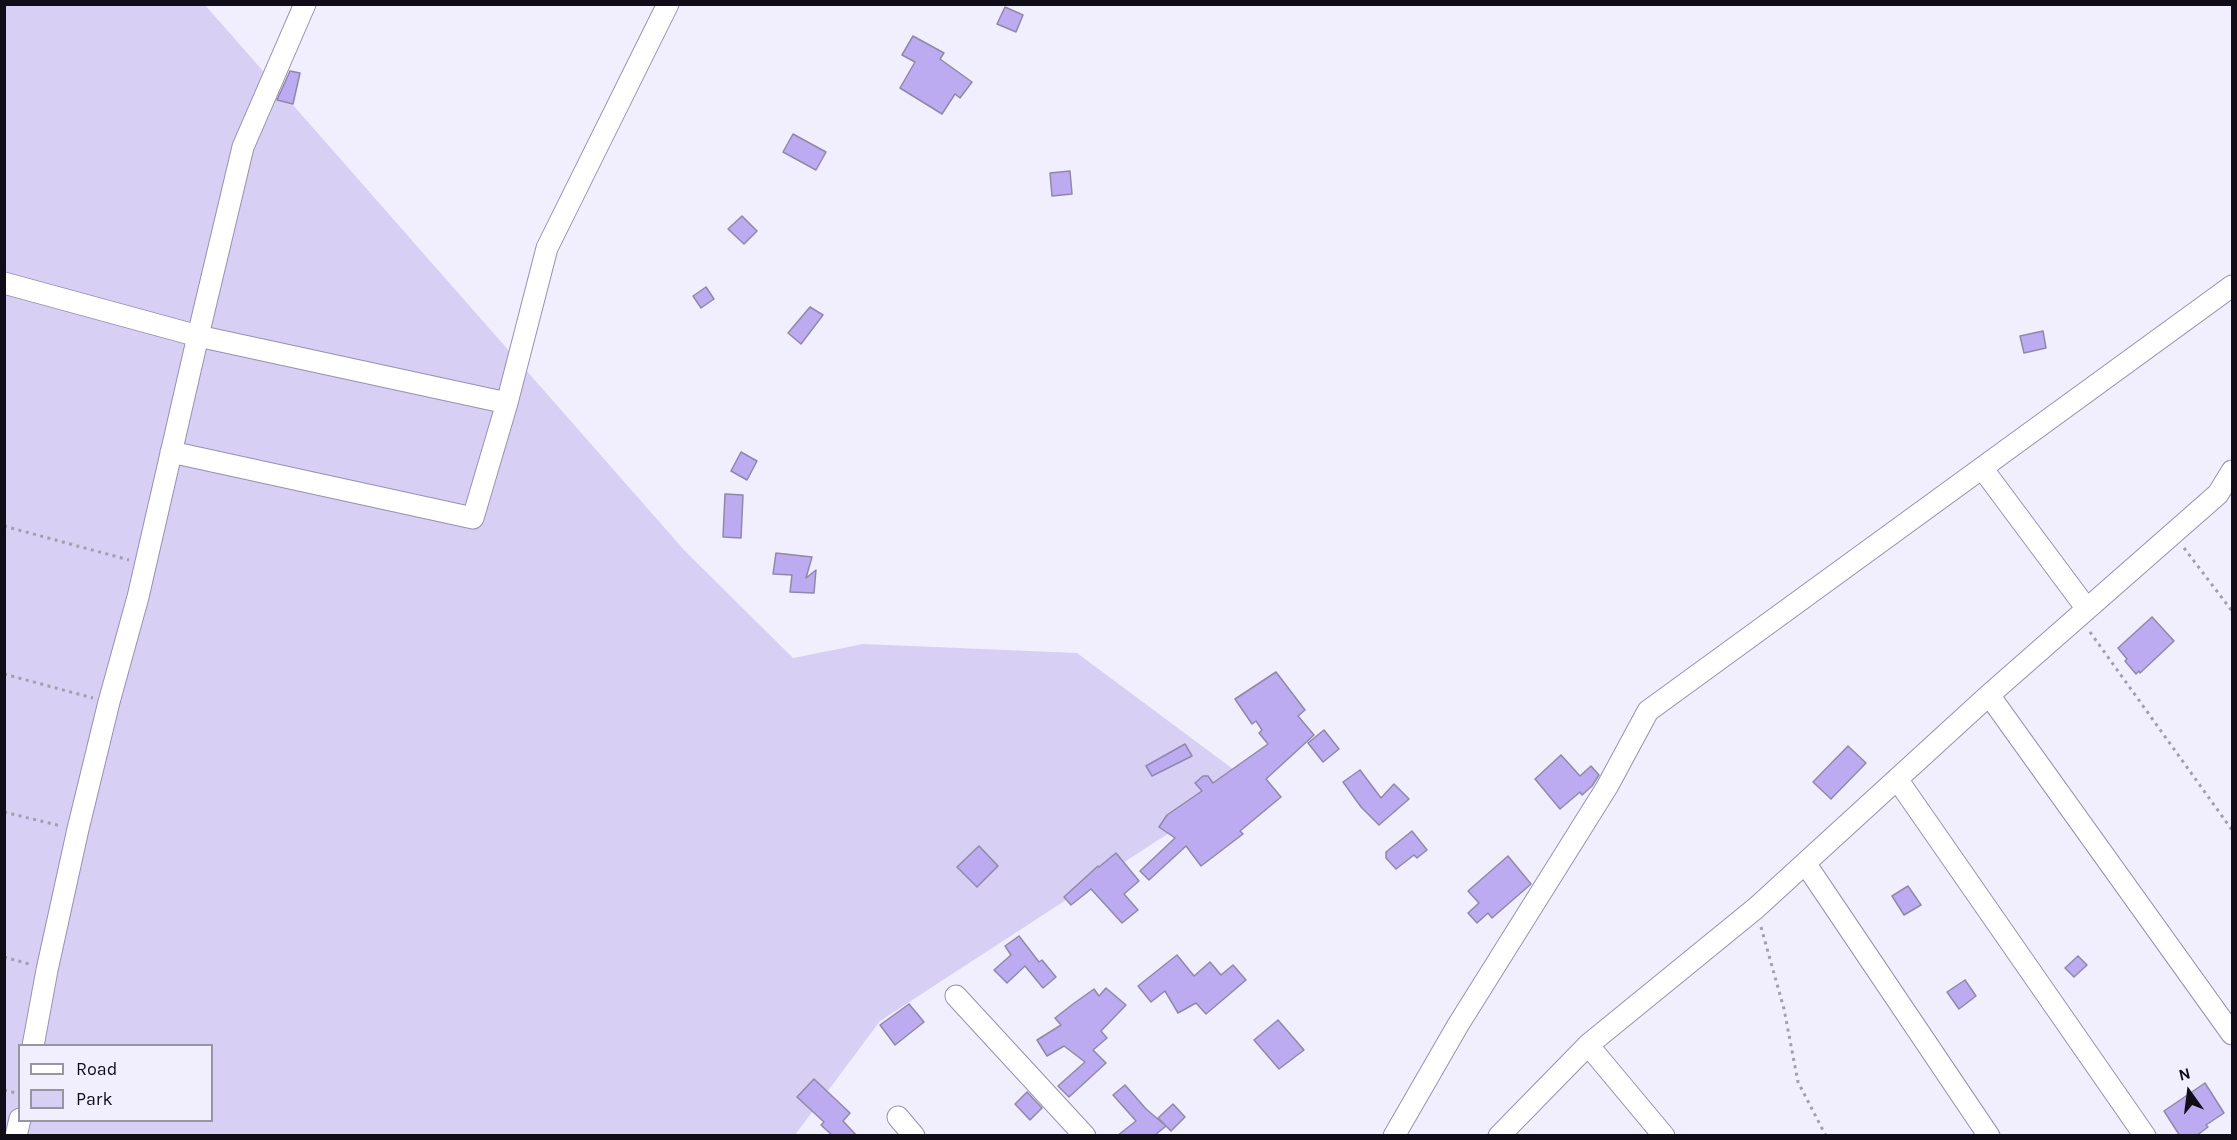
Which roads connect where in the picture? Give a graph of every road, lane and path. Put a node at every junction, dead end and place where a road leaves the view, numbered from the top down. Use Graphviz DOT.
graph roads {
  1 [pos="305,4"];
  2 [pos="668,4"];
  3 [pos="4,283"];
  4 [pos="2232,286"];
  5 [pos="198,336"];
  6 [pos="507,403"];
  7 [pos="171,453"];
  8 [pos="1982,468"];
  9 [pos="2232,471"];
  10 [pos="4,526"];
  11 [pos="2174,534"];
  12 [pos="146,565"];
  13 [pos="2232,611"];
  14 [pos="2083,613"];
  15 [pos="4,674"];
  16 [pos="1989,695"];
  17 [pos="109,702"];
  18 [pos="1897,779"];
  19 [pos="4,812"];
  20 [pos="78,829"];
  21 [pos="2232,830"];
  22 [pos="1805,863"];
  23 [pos="1756,908"];
  24 [pos="4,957"];
  25 [pos="47,970"];
  26 [pos="956,996"];
  27 [pos="2232,1034"];
  28 [pos="33,1044"];
  29 [pos="1588,1045"];
  30 [pos="898,1117"];
  31 [pos="914,1136"];
  32 [pos="1085,1136"];
  33 [pos="1394,1136"];
  34 [pos="1499,1136"];
  35 [pos="1664,1136"];
  36 [pos="1826,1136"];
  37 [pos="1989,1136"];
  38 [pos="2145,1136"];
  1 -- 5 [label="street"];
  2 -- 6 [label="street"];
  3 -- 5 [label="street"];
  4 -- 8 [label="street"];
  5 -- 6 [label="street"];
  5 -- 7 [label="street"];
  6 -- 7 [label="street"];
  7 -- 12 [label="street"];
  8 -- 14 [label="street"];
  8 -- 33 [label="street"];
  9 -- 11 [label="street"];
  10 -- 12 [label="path"];
  11 -- 13 [label="path"];
  11 -- 14 [label="street"];
  12 -- 17 [label="street"];
  14 -- 16 [label="street"];
  14 -- 21 [label="path"];
  15 -- 17 [label="path"];
  16 -- 18 [label="street"];
  16 -- 27 [label="street"];
  17 -- 20 [label="street"];
  18 -- 22 [label="street"];
  18 -- 38 [label="street"];
  19 -- 20 [label="path"];
  20 -- 25 [label="street"];
  22 -- 23 [label="street"];
  22 -- 37 [label="street"];
  23 -- 29 [label="street"];
  23 -- 36 [label="path"];
  24 -- 25 [label="path"];
  25 -- 28 [label="street"];
  26 -- 32 [label="street"];
  29 -- 34 [label="street"];
  29 -- 35 [label="street"];
  30 -- 31 [label="street"];
}
